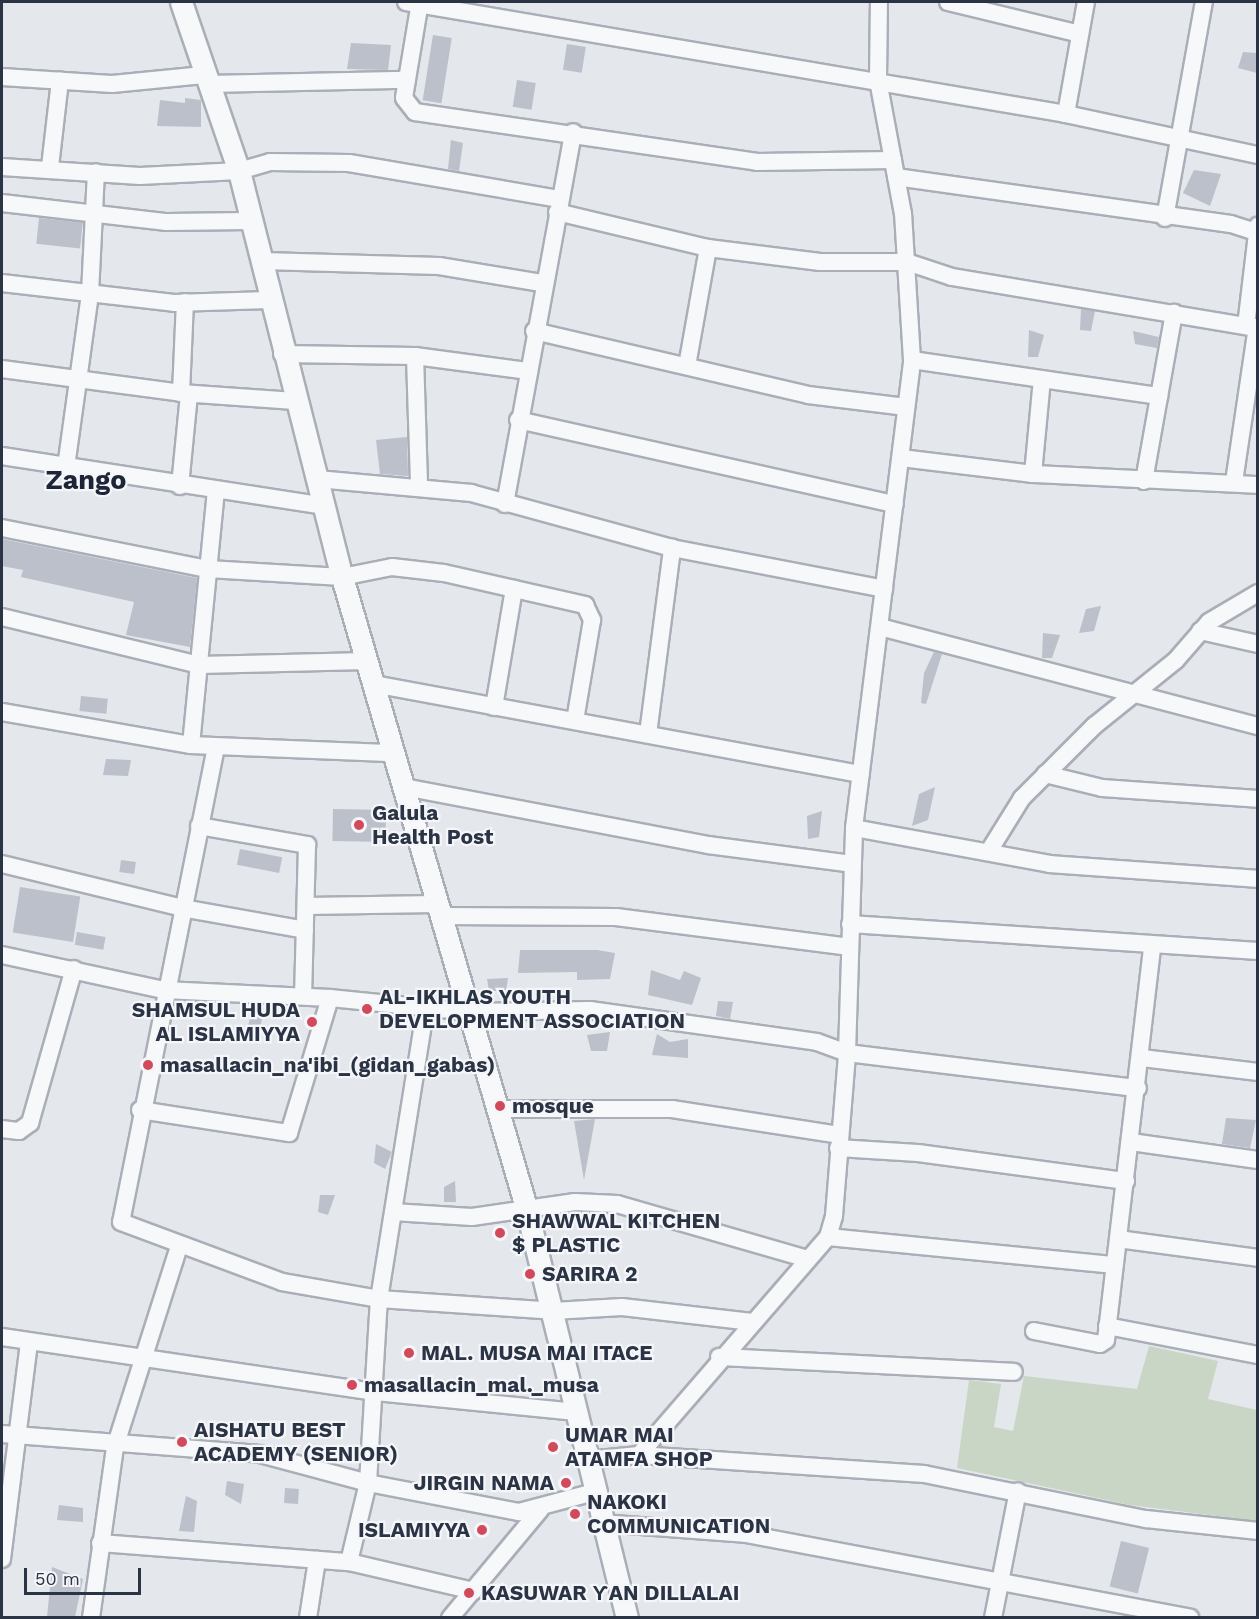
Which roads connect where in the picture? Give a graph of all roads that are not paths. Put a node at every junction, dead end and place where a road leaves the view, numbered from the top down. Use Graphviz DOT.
graph roads {
  1 [pos="181,2"];
  2 [pos="415,2"];
  3 [pos="879,2"];
  4 [pos="948,2"];
  5 [pos="1086,2"];
  6 [pos="1204,2"];
  7 [pos="1080,34"];
  8 [pos="2,77"];
  9 [pos="206,79"];
  10 [pos="407,80"];
  11 [pos="878,80"];
  12 [pos="60,81"];
  13 [pos="1066,114"];
  14 [pos="573,132"];
  15 [pos="1178,140"];
  16 [pos="1257,155"];
  17 [pos="2,167"];
  18 [pos="50,167"];
  19 [pos="895,168"];
  20 [pos="239,171"];
  21 [pos="96,172"];
  22 [pos="2,203"];
  23 [pos="558,205"];
  24 [pos="93,213"];
  25 [pos="1165,218"];
  26 [pos="250,221"];
  27 [pos="1257,230"];
  28 [pos="708,248"];
  29 [pos="263,261"];
  30 [pos="907,262"];
  31 [pos="2,283"];
  32 [pos="542,283"];
  33 [pos="90,294"];
  34 [pos="269,300"];
  35 [pos="185,302"];
  36 [pos="1174,313"];
  37 [pos="1253,327"];
  38 [pos="534,331"];
  39 [pos="282,354"];
  40 [pos="415,356"];
  41 [pos="912,360"];
  42 [pos="687,366"];
  43 [pos="2,369"];
  44 [pos="527,371"];
  45 [pos="80,377"];
  46 [pos="1042,379"];
  47 [pos="185,393"];
  48 [pos="1159,396"];
  49 [pos="295,401"];
  50 [pos="906,407"];
  51 [pos="518,420"];
  52 [pos="2,456"];
  53 [pos="901,458"];
  54 [pos="66,467"];
  55 [pos="1033,474"];
  56 [pos="317,479"];
  57 [pos="1144,481"];
  58 [pos="1234,482"];
  59 [pos="419,485"];
  60 [pos="1257,485"];
  61 [pos="180,486"];
  62 [pos="216,492"];
  63 [pos="505,504"];
  64 [pos="895,504"];
  65 [pos="325,506"];
  66 [pos="2,528"];
  67 [pos="672,548"];
  68 [pos="208,569"];
  69 [pos="342,577"];
  70 [pos="514,589"];
  71 [pos="884,589"];
  72 [pos="1257,593"];
  73 [pos="2,617"];
  74 [pos="880,627"];
  75 [pos="1200,631"];
  76 [pos="1257,644"];
  77 [pos="367,661"];
  78 [pos="199,665"];
  79 [pos="374,684"];
  80 [pos="1134,690"];
  81 [pos="494,707"];
  82 [pos="2,712"];
  83 [pos="575,720"];
  84 [pos="1257,726"];
  85 [pos="648,734"];
  86 [pos="191,745"];
  87 [pos="216,747"];
  88 [pos="394,753"];
  89 [pos="861,774"];
  90 [pos="1045,774"];
  91 [pos="404,787"];
  92 [pos="1257,799"];
  93 [pos="200,826"];
  94 [pos="854,828"];
  95 [pos="989,851"];
  96 [pos="2,864"];
  97 [pos="852,864"];
  98 [pos="1257,879"];
  99 [pos="306,906"];
  100 [pos="182,908"];
  101 [pos="439,910"];
  102 [pos="850,924"];
  103 [pos="305,930"];
  104 [pos="1152,946"];
  105 [pos="850,947"];
  106 [pos="1257,951"];
  107 [pos="2,955"];
  108 [pos="74,969"];
  109 [pos="164,990"];
  110 [pos="303,996"];
  111 [pos="330,998"];
  112 [pos="426,1007"];
  113 [pos="471,1012"];
  114 [pos="847,1053"];
  115 [pos="1142,1058"];
  116 [pos="1257,1072"];
  117 [pos="1138,1088"];
  118 [pos="498,1108"];
  119 [pos="140,1110"];
  120 [pos="2,1129"];
  121 [pos="838,1142"];
  122 [pos="1131,1142"];
  123 [pos="1257,1160"];
  124 [pos="1126,1181"];
  125 [pos="526,1207"];
  126 [pos="393,1212"];
  127 [pos="828,1237"];
  128 [pos="1118,1239"];
  129 [pos="179,1246"];
  130 [pos="808,1258"];
  131 [pos="1257,1258"];
  132 [pos="1115,1265"];
  133 [pos="379,1299"];
  134 [pos="553,1311"];
  135 [pos="752,1322"];
  136 [pos="1107,1326"];
  137 [pos="1034,1331"];
  138 [pos="2,1337"];
  139 [pos="29,1342"];
  140 [pos="140,1355"];
  141 [pos="1257,1355"];
  142 [pos="719,1357"];
  143 [pos="1014,1372"];
  144 [pos="376,1392"];
  145 [pos="576,1412"];
  146 [pos="8,1435"];
  147 [pos="116,1447"];
  148 [pos="639,1455"];
  149 [pos="587,1460"];
  150 [pos="368,1483"];
  151 [pos="1018,1491"];
  152 [pos="594,1492"];
  153 [pos="540,1510"];
  154 [pos="602,1523"];
  155 [pos="1257,1531"];
  156 [pos="3,1535"];
  157 [pos="100,1543"];
  158 [pos="2,1559"];
  159 [pos="317,1560"];
  160 [pos="349,1562"];
  161 [pos="999,1582"];
  162 [pos="474,1591"];
  163 [pos="91,1617"];
  164 [pos="308,1617"];
  165 [pos="450,1617"];
  166 [pos="627,1617"];
  167 [pos="993,1617"];
  168 [pos="1190,1617"];
  1 -- 9 [label="street"];
  2 -- 10 [label="street"];
  2 -- 11 [label="street"];
  3 -- 11 [label="street"];
  4 -- 7 [label="street"];
  5 -- 7 [label="street"];
  6 -- 15 [label="street"];
  7 -- 13 [label="street"];
  8 -- 12 [label="street"];
  9 -- 10 [label="street"];
  9 -- 12 [label="street"];
  9 -- 20 [label="street"];
  10 -- 14 [label="street"];
  11 -- 13 [label="street"];
  11 -- 19 [label="street"];
  12 -- 18 [label="street"];
  13 -- 15 [label="street"];
  14 -- 19 [label="street"];
  14 -- 23 [label="street"];
  15 -- 16 [label="street"];
  15 -- 25 [label="street"];
  17 -- 18 [label="street"];
  18 -- 21 [label="street"];
  19 -- 25 [label="street"];
  19 -- 30 [label="street"];
  20 -- 21 [label="street"];
  20 -- 23 [label="street"];
  20 -- 26 [label="street"];
  21 -- 24 [label="street"];
  22 -- 24 [label="street"];
  23 -- 28 [label="street"];
  23 -- 32 [label="street"];
  24 -- 26 [label="street"];
  24 -- 33 [label="street"];
  25 -- 27 [label="street"];
  26 -- 29 [label="street"];
  27 -- 37 [label="street"];
  28 -- 30 [label="street"];
  28 -- 42 [label="street"];
  29 -- 32 [label="street"];
  29 -- 34 [label="street"];
  30 -- 36 [label="street"];
  30 -- 41 [label="street"];
  31 -- 33 [label="street"];
  32 -- 38 [label="street"];
  33 -- 35 [label="street"];
  33 -- 45 [label="street"];
  34 -- 35 [label="street"];
  34 -- 39 [label="street"];
  35 -- 47 [label="street"];
  36 -- 37 [label="street"];
  36 -- 48 [label="street"];
  37 -- 58 [label="street"];
  38 -- 42 [label="street"];
  38 -- 44 [label="street"];
  39 -- 40 [label="street"];
  39 -- 49 [label="street"];
  40 -- 44 [label="street"];
  40 -- 59 [label="street"];
  41 -- 46 [label="street"];
  41 -- 50 [label="street"];
  42 -- 50 [label="street"];
  43 -- 45 [label="street"];
  44 -- 51 [label="street"];
  45 -- 47 [label="street"];
  45 -- 54 [label="street"];
  46 -- 48 [label="street"];
  46 -- 55 [label="street"];
  47 -- 49 [label="street"];
  47 -- 61 [label="street"];
  48 -- 57 [label="street"];
  49 -- 56 [label="street"];
  50 -- 53 [label="street"];
  51 -- 63 [label="street"];
  51 -- 64 [label="street"];
  52 -- 54 [label="street"];
  53 -- 55 [label="street"];
  53 -- 64 [label="street"];
  54 -- 61 [label="street"];
  55 -- 57 [label="street"];
  56 -- 59 [label="street"];
  56 -- 65 [label="street"];
  57 -- 58 [label="street"];
  58 -- 60 [label="street"];
  59 -- 63 [label="street"];
  61 -- 62 [label="street"];
  62 -- 65 [label="street"];
  62 -- 68 [label="street"];
  63 -- 67 [label="street"];
  64 -- 71 [label="street"];
  65 -- 69 [label="street"];
  66 -- 68 [label="street"];
  67 -- 71 [label="street"];
  67 -- 85 [label="street"];
  68 -- 69 [label="street"];
  68 -- 78 [label="street"];
  69 -- 70 [label="street"];
  69 -- 77 [label="street"];
  70 -- 81 [label="street"];
  70 -- 83 [label="street"];
  71 -- 74 [label="street"];
  72 -- 75 [label="street"];
  73 -- 78 [label="street"];
  74 -- 80 [label="street"];
  74 -- 89 [label="street"];
  75 -- 76 [label="street"];
  75 -- 80 [label="street"];
  77 -- 78 [label="street"];
  77 -- 79 [label="street"];
  78 -- 86 [label="street"];
  79 -- 81 [label="street"];
  79 -- 88 [label="street"];
  80 -- 84 [label="street"];
  80 -- 90 [label="street"];
  81 -- 83 [label="street"];
  82 -- 86 [label="street"];
  83 -- 85 [label="street"];
  85 -- 89 [label="street"];
  86 -- 87 [label="street"];
  87 -- 88 [label="street"];
  87 -- 93 [label="street"];
  88 -- 91 [label="street"];
  89 -- 94 [label="street"];
  90 -- 92 [label="street"];
  90 -- 95 [label="street"];
  91 -- 97 [label="street"];
  91 -- 101 [label="street"];
  93 -- 99 [label="street"];
  93 -- 100 [label="street"];
  94 -- 95 [label="street"];
  94 -- 97 [label="street"];
  95 -- 98 [label="street"];
  96 -- 100 [label="street"];
  97 -- 102 [label="street"];
  99 -- 101 [label="street"];
  99 -- 103 [label="street"];
  100 -- 103 [label="street"];
  100 -- 109 [label="street"];
  101 -- 105 [label="street"];
  101 -- 113 [label="street"];
  102 -- 104 [label="street"];
  102 -- 105 [label="street"];
  103 -- 110 [label="street"];
  104 -- 106 [label="street"];
  104 -- 115 [label="street"];
  105 -- 114 [label="street"];
  107 -- 108 [label="street"];
  108 -- 109 [label="street"];
  108 -- 120 [label="street"];
  109 -- 110 [label="street"];
  109 -- 119 [label="street"];
  110 -- 111 [label="street"];
  111 -- 112 [label="street"];
  111 -- 119 [label="street"];
  112 -- 113 [label="street"];
  112 -- 126 [label="street"];
  113 -- 114 [label="street"];
  113 -- 118 [label="street"];
  114 -- 117 [label="street"];
  114 -- 121 [label="street"];
  115 -- 116 [label="street"];
  115 -- 117 [label="street"];
  117 -- 122 [label="street"];
  118 -- 121 [label="street"];
  118 -- 125 [label="street"];
  119 -- 129 [label="street"];
  121 -- 124 [label="street"];
  121 -- 127 [label="street"];
  122 -- 123 [label="street"];
  122 -- 124 [label="street"];
  124 -- 128 [label="street"];
  125 -- 126 [label="street"];
  125 -- 130 [label="street"];
  125 -- 134 [label="street"];
  126 -- 133 [label="street"];
  127 -- 130 [label="street"];
  127 -- 132 [label="street"];
  128 -- 131 [label="street"];
  128 -- 132 [label="street"];
  129 -- 133 [label="street"];
  129 -- 140 [label="street"];
  130 -- 135 [label="street"];
  132 -- 136 [label="street"];
  133 -- 134 [label="street"];
  133 -- 144 [label="street"];
  134 -- 135 [label="street"];
  134 -- 145 [label="street"];
  135 -- 142 [label="street"];
  136 -- 137 [label="street"];
  136 -- 141 [label="street"];
  138 -- 139 [label="street"];
  139 -- 140 [label="street"];
  139 -- 146 [label="street"];
  140 -- 144 [label="street"];
  140 -- 147 [label="street"];
  142 -- 143 [label="street"];
  142 -- 148 [label="street"];
  144 -- 145 [label="street"];
  144 -- 150 [label="street"];
  145 -- 149 [label="street"];
  146 -- 147 [label="street"];
  146 -- 156 [label="street"];
  147 -- 150 [label="street"];
  147 -- 157 [label="street"];
  148 -- 149 [label="street"];
  148 -- 151 [label="street"];
  149 -- 152 [label="street"];
  150 -- 153 [label="street"];
  150 -- 160 [label="street"];
  151 -- 155 [label="street"];
  151 -- 161 [label="street"];
  152 -- 153 [label="street"];
  152 -- 154 [label="street"];
  153 -- 162 [label="street"];
  154 -- 161 [label="street"];
  154 -- 166 [label="street"];
  156 -- 158 [label="street"];
  157 -- 159 [label="street"];
  157 -- 163 [label="street"];
  159 -- 160 [label="street"];
  159 -- 164 [label="street"];
  160 -- 162 [label="street"];
  161 -- 167 [label="street"];
  161 -- 168 [label="street"];
  162 -- 165 [label="street"];
}
